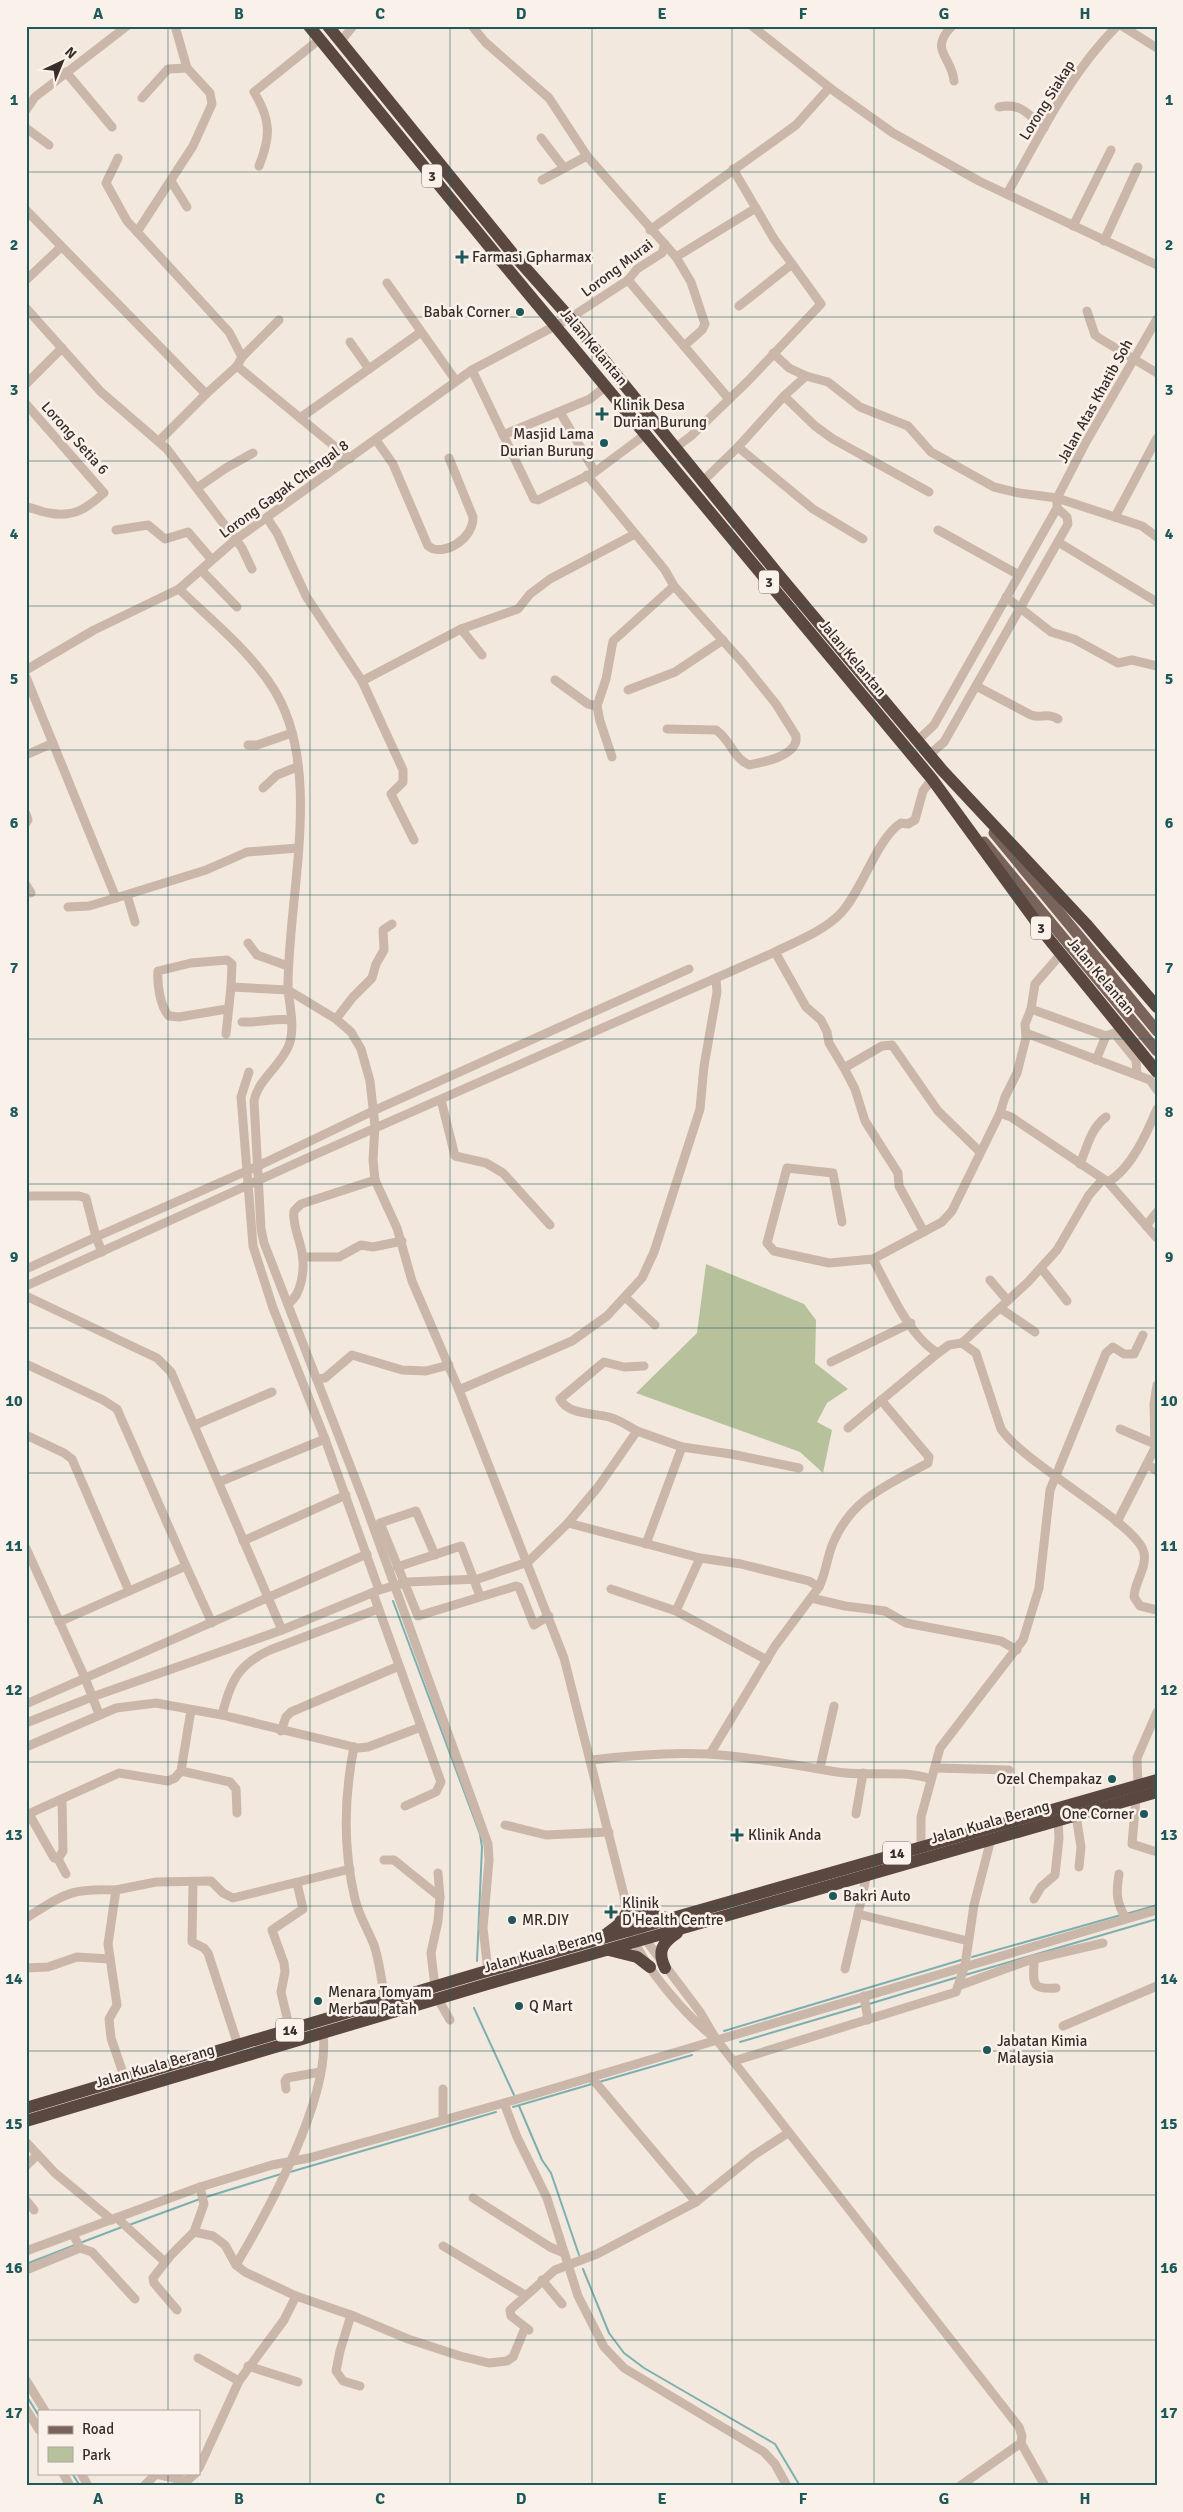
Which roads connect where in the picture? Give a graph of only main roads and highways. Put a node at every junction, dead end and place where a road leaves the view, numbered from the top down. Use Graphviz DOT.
graph roads {
  1 [pos="309,26"];
  2 [pos="328,26"];
  3 [pos="937,774"];
  4 [pos="1157,1007"];
  5 [pos="1157,1031"];
  6 [pos="1140,1049"];
  7 [pos="1157,1051"];
  8 [pos="1157,1068"];
  9 [pos="1157,1072"];
  10 [pos="1157,1780"];
  11 [pos="1137,1792"];
  12 [pos="1157,1792"];
  13 [pos="675,1918"];
  14 [pos="684,1929"];
  15 [pos="637,1935"];
  16 [pos="594,1940"];
  17 [pos="606,1950"];
  18 [pos="650,1967"];
  19 [pos="665,1968"];
  20 [pos="436,1993"];
  21 [pos="123,2084"];
  22 [pos="26,2108"];
  23 [pos="26,2121"];
  1 -- 3 [label="highway, Jalan Kelantan / 3"];
  2 -- 3 [label="highway, Jalan Kelantan / 3"];
  3 -- 4 [label="highway, Jalan Kelantan / 3"];
  3 -- 5 [label="main road, Jalan Kelantan / 3"];
  3 -- 6 [label="highway, Jalan Kelantan / 3"];
  3 -- 7 [label="main road, Jalan Kelantan / 3"];
  6 -- 8 [label="highway"];
  6 -- 9 [label="highway, Jalan Kelantan / 3"];
  10 -- 11 [label="highway, Jalan Kuala Berang / 14"];
  11 -- 12 [label="highway, Jalan Kuala Berang / 14"];
  11 -- 13 [label="highway, Jalan Kuala Berang / 14"];
  11 -- 14 [label="highway, Jalan Kuala Berang / 14"];
  13 -- 15 [label="highway, Jalan Kuala Berang / 14"];
  13 -- 16 [label="highway"];
  14 -- 15 [label="highway, Jalan Kuala Berang / 14"];
  14 -- 19 [label="highway"];
  15 -- 16 [label="highway, Jalan Kuala Berang / 14"];
  15 -- 17 [label="highway, Jalan Kuala Berang / 14"];
  16 -- 20 [label="highway, Jalan Kuala Berang / 14"];
  17 -- 18 [label="highway"];
  17 -- 20 [label="highway, Jalan Kuala Berang / 14"];
  20 -- 21 [label="highway, Jalan Kuala Berang / 14"];
  20 -- 21 [label="highway, Jalan Kuala Berang / 14"];
  21 -- 22 [label="highway, Jalan Kuala Berang / 14"];
  21 -- 23 [label="highway, Jalan Kuala Berang / 14"];
}
